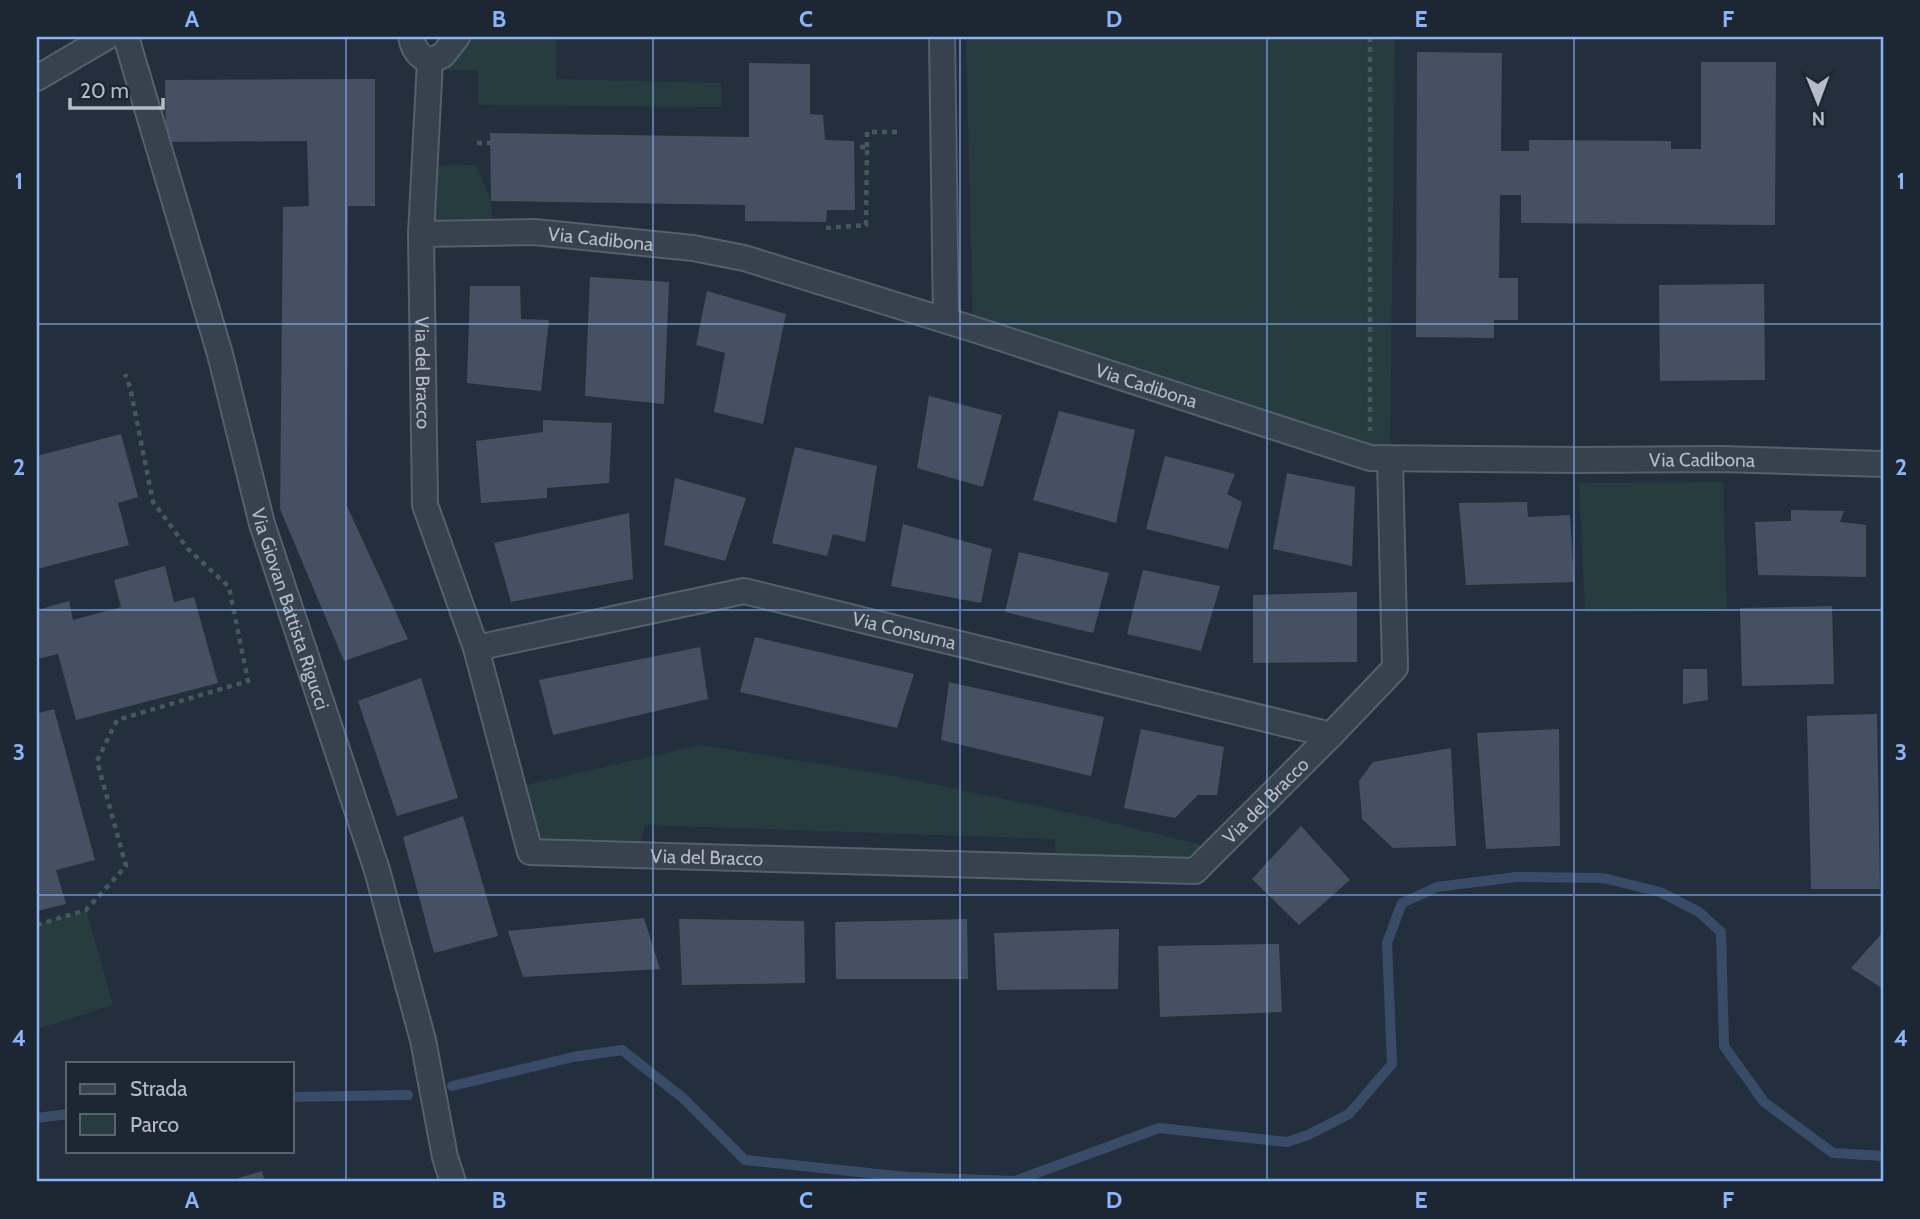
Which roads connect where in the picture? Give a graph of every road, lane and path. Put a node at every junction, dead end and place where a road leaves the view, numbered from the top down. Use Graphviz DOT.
graph roads {
  1 [pos="107,37"];
  2 [pos="126,37"];
  3 [pos="411,37"];
  4 [pos="457,37"];
  5 [pos="942,37"];
  6 [pos="1370,37"];
  7 [pos="430,61"];
  8 [pos="37,78"];
  9 [pos="898,132"];
  10 [pos="491,143"];
  11 [pos="477,144"];
  12 [pos="856,147"];
  13 [pos="867,148"];
  14 [pos="826,228"];
  15 [pos="421,234"];
  16 [pos="946,320"];
  17 [pos="125,374"];
  18 [pos="1380,459"];
  19 [pos="1883,464"];
  20 [pos="476,648"];
  21 [pos="1331,735"];
  22 [pos="37,925"];
  23 [pos="453,1182"];
  1 -- 8 [label="street"];
  2 -- 23 [label="street, Via Giovan Battista Rigucci"];
  3 -- 7 [label="street"];
  4 -- 7 [label="street"];
  5 -- 16 [label="street"];
  6 -- 18 [label="path"];
  7 -- 15 [label="street, Via del Bracco"];
  9 -- 13 [label="path"];
  10 -- 11 [label="path"];
  12 -- 13 [label="path"];
  13 -- 14 [label="path"];
  15 -- 16 [label="street, Via Cadibona"];
  15 -- 20 [label="street, Via del Bracco"];
  16 -- 18 [label="street, Via Cadibona"];
  17 -- 22 [label="path"];
  18 -- 19 [label="street, Via Cadibona"];
  18 -- 21 [label="street, Via del Bracco"];
  20 -- 21 [label="street, Via Consuma"];
  20 -- 21 [label="street, Via del Bracco"];
}
